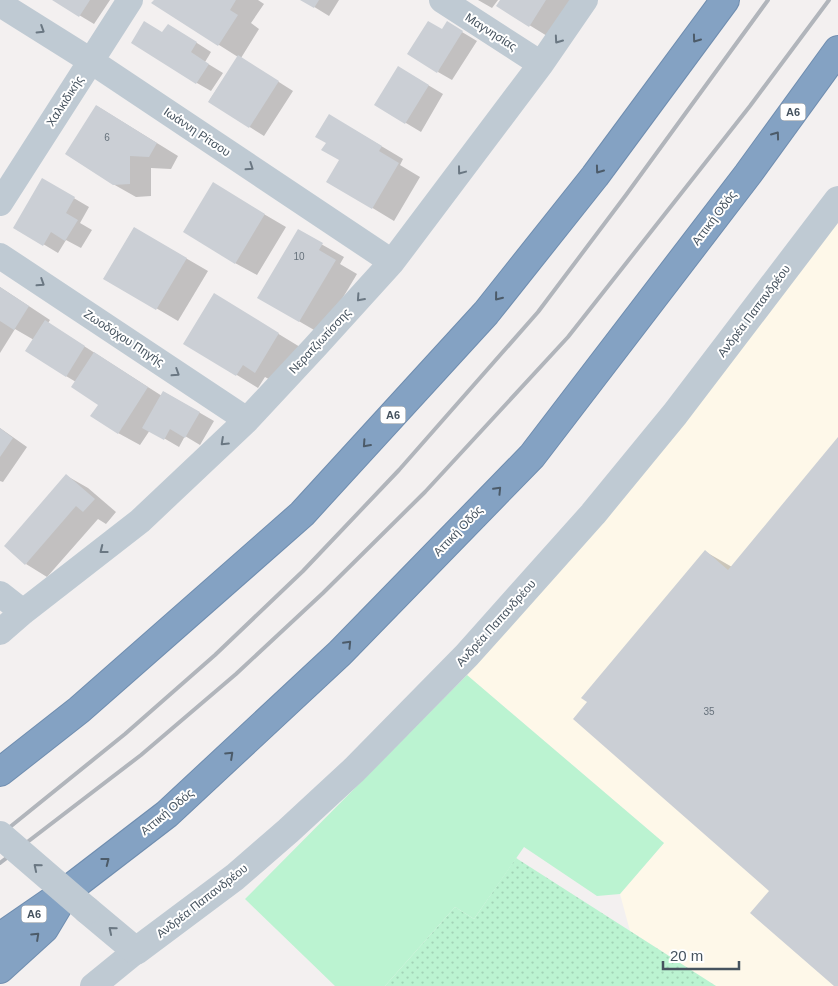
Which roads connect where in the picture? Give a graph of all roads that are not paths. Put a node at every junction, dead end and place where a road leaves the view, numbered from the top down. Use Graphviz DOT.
graph roads {
  1 [pos="130,0"];
  2 [pos="442,0"];
  3 [pos="585,0"];
  4 [pos="725,0"];
  5 [pos="0,4"];
  6 [pos="838,50"];
  7 [pos="91,61"];
  8 [pos="541,64"];
  9 [pos="838,200"];
  10 [pos="0,203"];
  11 [pos="0,256"];
  12 [pos="392,262"];
  13 [pos="247,420"];
  14 [pos="0,594"];
  15 [pos="22,612"];
  16 [pos="0,632"];
  17 [pos="0,772"];
  18 [pos="0,835"];
  19 [pos="68,890"];
  20 [pos="0,937"];
  21 [pos="136,951"];
  22 [pos="0,969"];
  23 [pos="92,986"];
  1 -- 7 [label="street, Χαλκιδικής"];
  2 -- 8 [label="street, Μαγνησίας"];
  3 -- 8 [label="street, Νερατζιωτίσσης, one-way"];
  4 -- 17 [label="highway, Α6, one-way"];
  5 -- 7 [label="street, Ιωάννη Ρίτσου, one-way"];
  19 -- 6 [label="highway, Αττική Οδός / Α6, one-way"];
  7 -- 10 [label="street, Χαλκιδικής"];
  7 -- 12 [label="street, Ιωάννη Ρίτσου, one-way"];
  8 -- 12 [label="street, Νερατζιωτίσσης, one-way"];
  9 -- 21 [label="street, Ανδρέα Παπανδρέου"];
  11 -- 13 [label="street, Ζωοδόχου Πηγής, one-way"];
  12 -- 13 [label="street, Νερατζιωτίσσης, one-way"];
  13 -- 15 [label="street, Νερατζιωτίσσης, one-way"];
  14 -- 15 [label="street"];
  15 -- 16 [label="street, Νερατζιωτίσσης"];
  21 -- 18 [label="street, one-way, bridge"];
  19 -- 20 [label="highway, Αττική Οδός / Α6"];
  22 -- 19 [label="highway, one-way"];
  21 -- 23 [label="street, Ανδρέα Παπανδρέου"];
}
